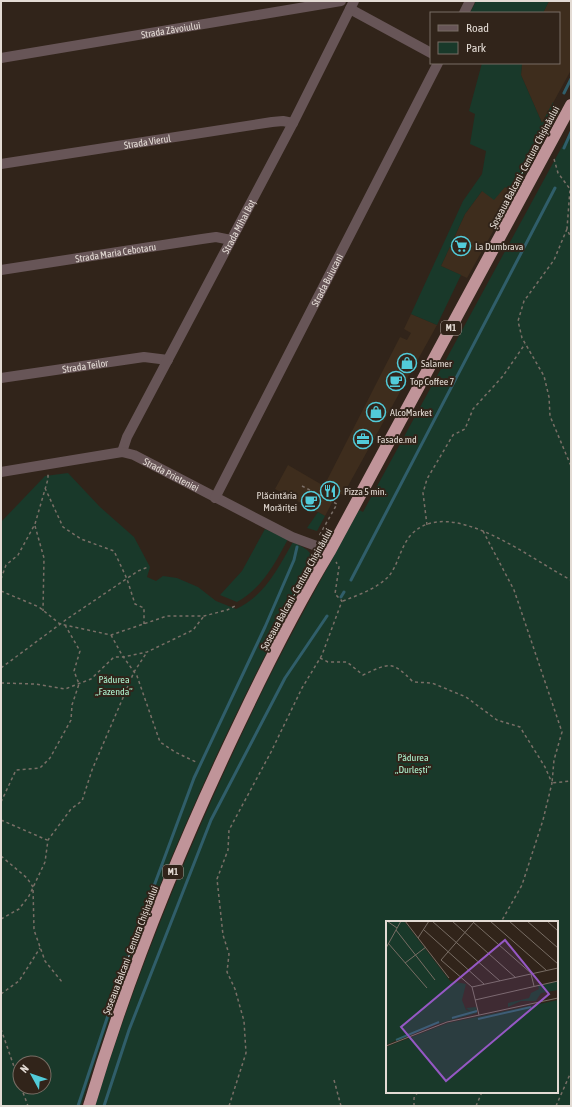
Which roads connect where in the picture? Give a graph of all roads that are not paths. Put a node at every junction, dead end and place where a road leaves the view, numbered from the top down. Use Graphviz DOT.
graph roads {
  1 [pos="341,1"];
  2 [pos="470,1"];
  3 [pos="352,3"];
  4 [pos="464,12"];
  5 [pos="430,52"];
  6 [pos="1,58"];
  7 [pos="437,64"];
  8 [pos="571,105"];
  9 [pos="293,124"];
  10 [pos="1,164"];
  11 [pos="230,240"];
  12 [pos="1,270"];
  13 [pos="168,360"];
  14 [pos="1,378"];
  15 [pos="122,452"];
  16 [pos="1,472"];
  17 [pos="215,498"];
  18 [pos="330,551"];
  19 [pos="89,1106"];
  1 -- 6 [label="street, Strada Zăvoiului"];
  2 -- 4 [label="street"];
  3 -- 5 [label="street"];
  3 -- 9 [label="street, Strada Mihai Boț"];
  7 -- 17 [label="street, Strada Buiucani"];
  8 -- 18 [label="highway, Șoseaua Balcani - Centura Chișinăului / M1"];
  9 -- 10 [label="street, Strada Vierul"];
  9 -- 11 [label="street, Strada Mihai Boț"];
  11 -- 12 [label="street, Strada Maria Cebotaru"];
  11 -- 13 [label="street, Strada Mihai Boț"];
  13 -- 14 [label="street, Strada Teilor"];
  13 -- 15 [label="street, Strada Mihai Boț"];
  15 -- 16 [label="street, Strada Prieteniei"];
  15 -- 17 [label="street, Strada Prieteniei"];
  17 -- 18 [label="street, Strada Prieteniei"];
  18 -- 19 [label="highway, Șoseaua Balcani - Centura Chișinăului / M1"];
}
